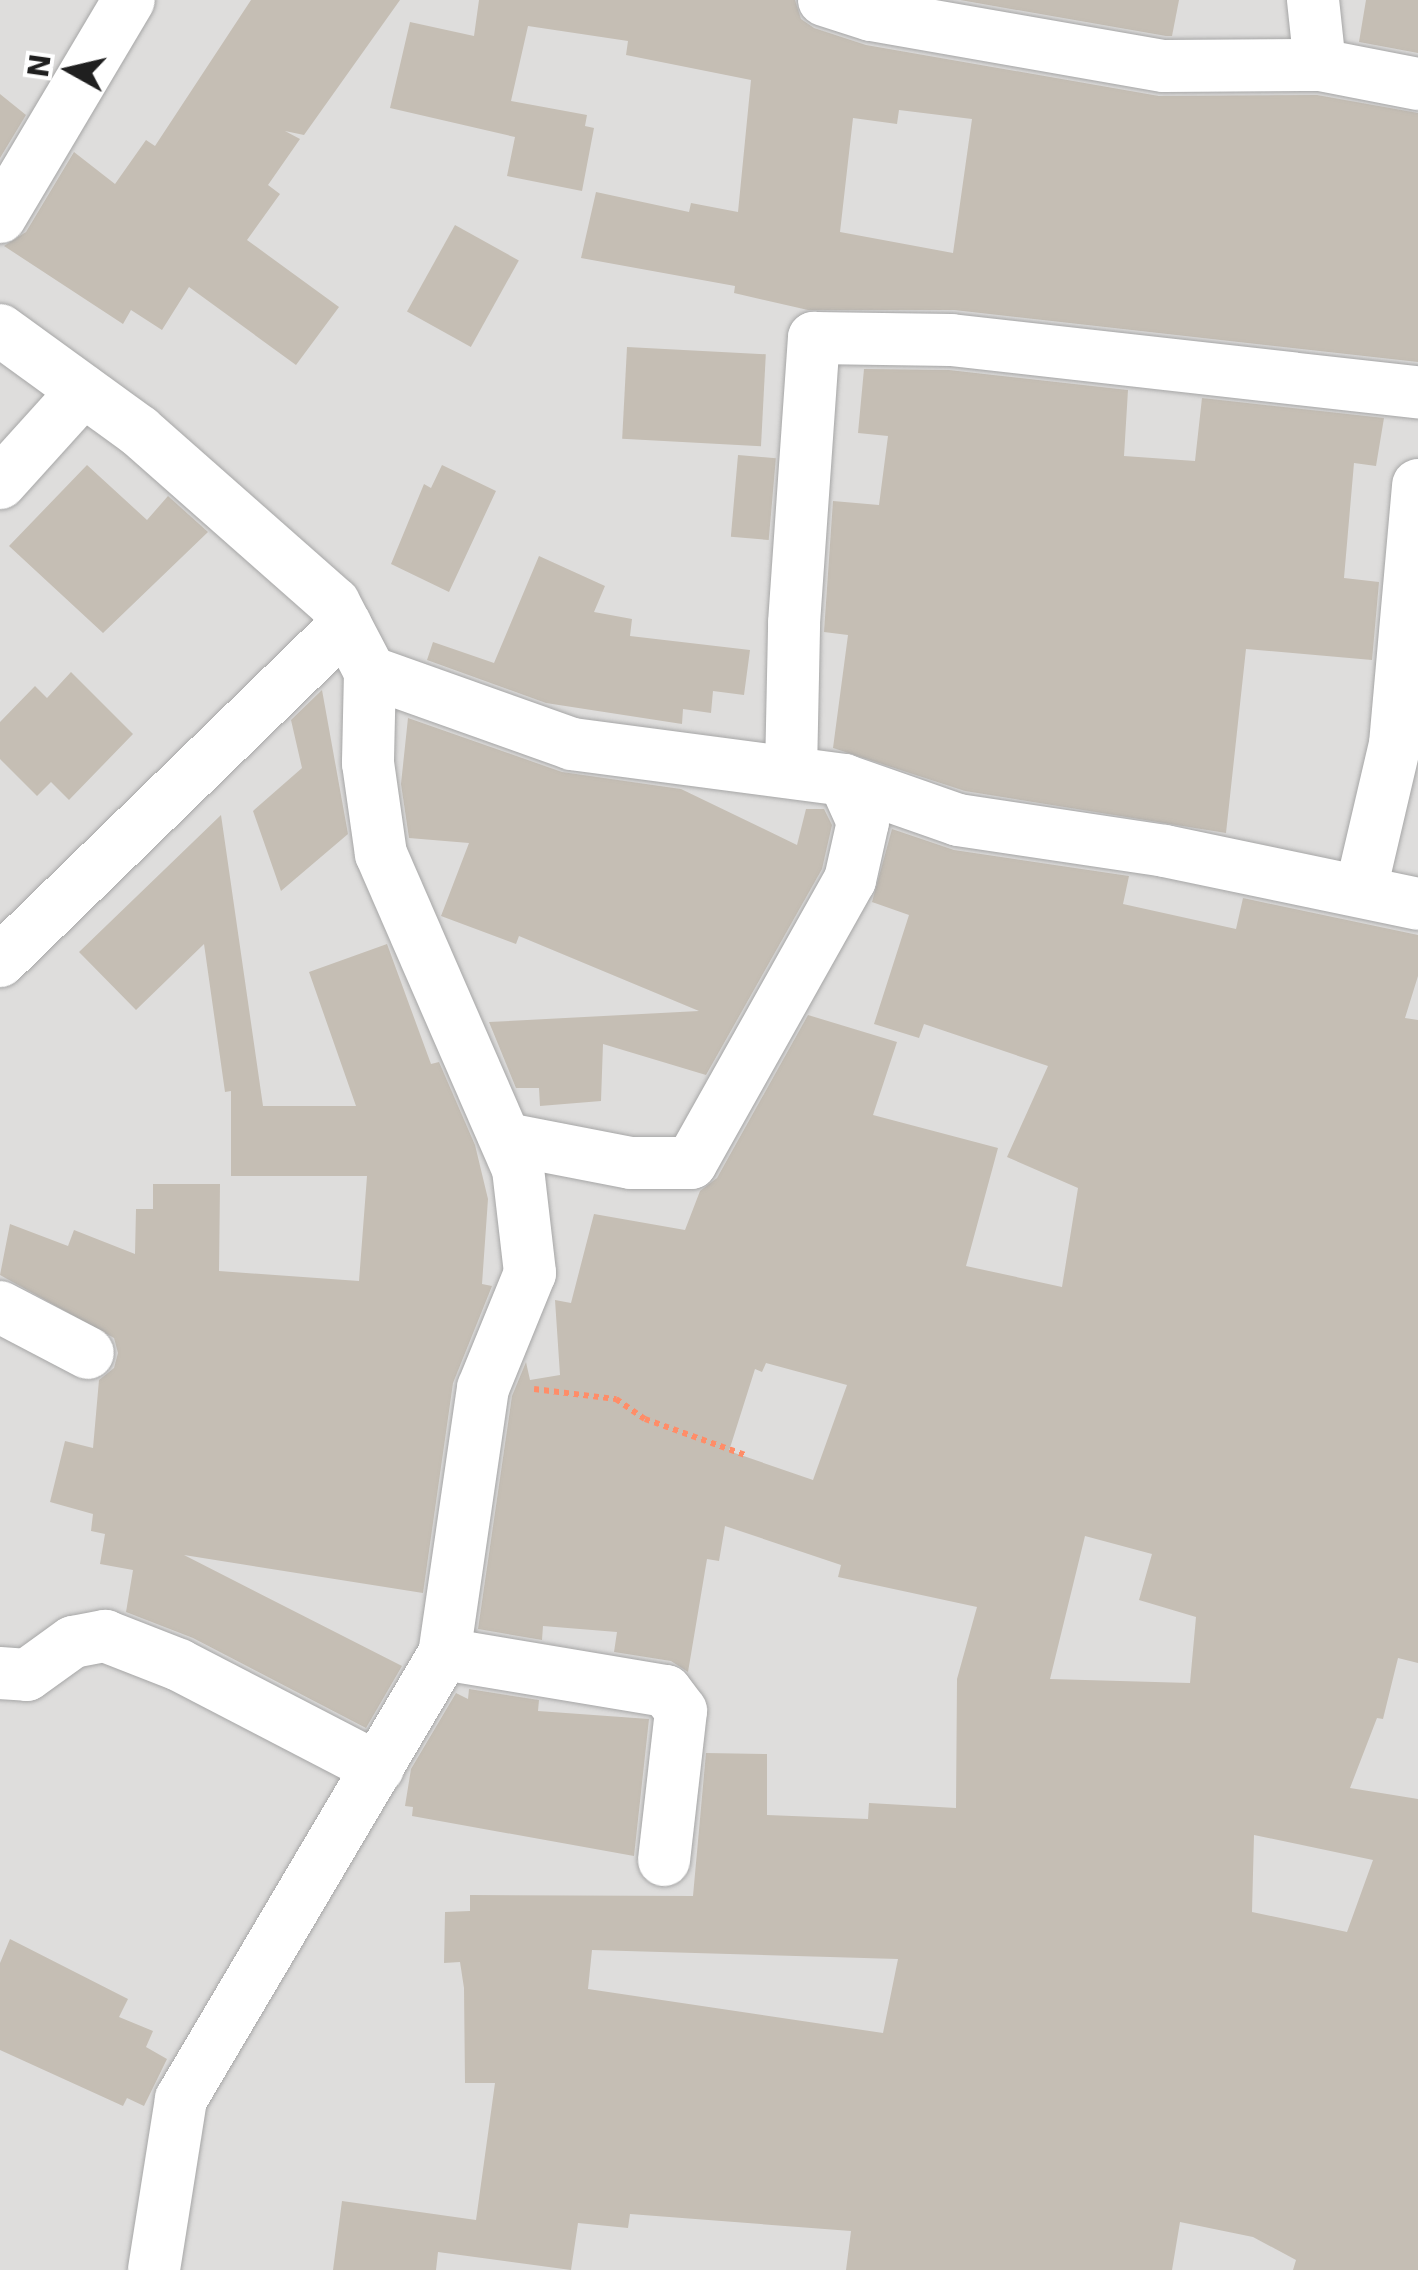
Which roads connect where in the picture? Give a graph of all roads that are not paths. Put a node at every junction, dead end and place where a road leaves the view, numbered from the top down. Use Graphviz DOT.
graph roads {
  1 [pos="128,0"];
  2 [pos="824,0"];
  3 [pos="1314,0"];
  4 [pos="1320,66"];
  5 [pos="1418,84"];
  6 [pos="0,217"];
  7 [pos="0,330"];
  8 [pos="83,392"];
  9 [pos="1418,392"];
  10 [pos="0,483"];
  11 [pos="1418,485"];
  12 [pos="346,625"];
  13 [pos="1409,651"];
  14 [pos="370,672"];
  15 [pos="791,772"];
  16 [pos="844,780"];
  17 [pos="1361,889"];
  18 [pos="1418,904"];
  19 [pos="0,961"];
  20 [pos="507,1139"];
  21 [pos="0,1307"];
  22 [pos="88,1353"];
  23 [pos="444,1654"];
  24 [pos="0,1672"];
  25 [pos="378,1768"];
  26 [pos="664,1860"];
  27 [pos="154,2270"];
  1 -- 6 [label="street"];
  2 -- 4 [label="street"];
  3 -- 4 [label="street"];
  4 -- 5 [label="street"];
  7 -- 8 [label="street"];
  8 -- 10 [label="street"];
  8 -- 12 [label="street"];
  9 -- 15 [label="street"];
  11 -- 13 [label="street"];
  12 -- 14 [label="street"];
  12 -- 19 [label="street"];
  13 -- 17 [label="street"];
  14 -- 15 [label="street"];
  14 -- 20 [label="street"];
  15 -- 16 [label="street"];
  16 -- 17 [label="street"];
  16 -- 20 [label="street"];
  17 -- 18 [label="street"];
  20 -- 23 [label="street"];
  21 -- 22 [label="street"];
  23 -- 25 [label="street"];
  23 -- 26 [label="street"];
  24 -- 25 [label="street"];
  25 -- 27 [label="street"];
}
